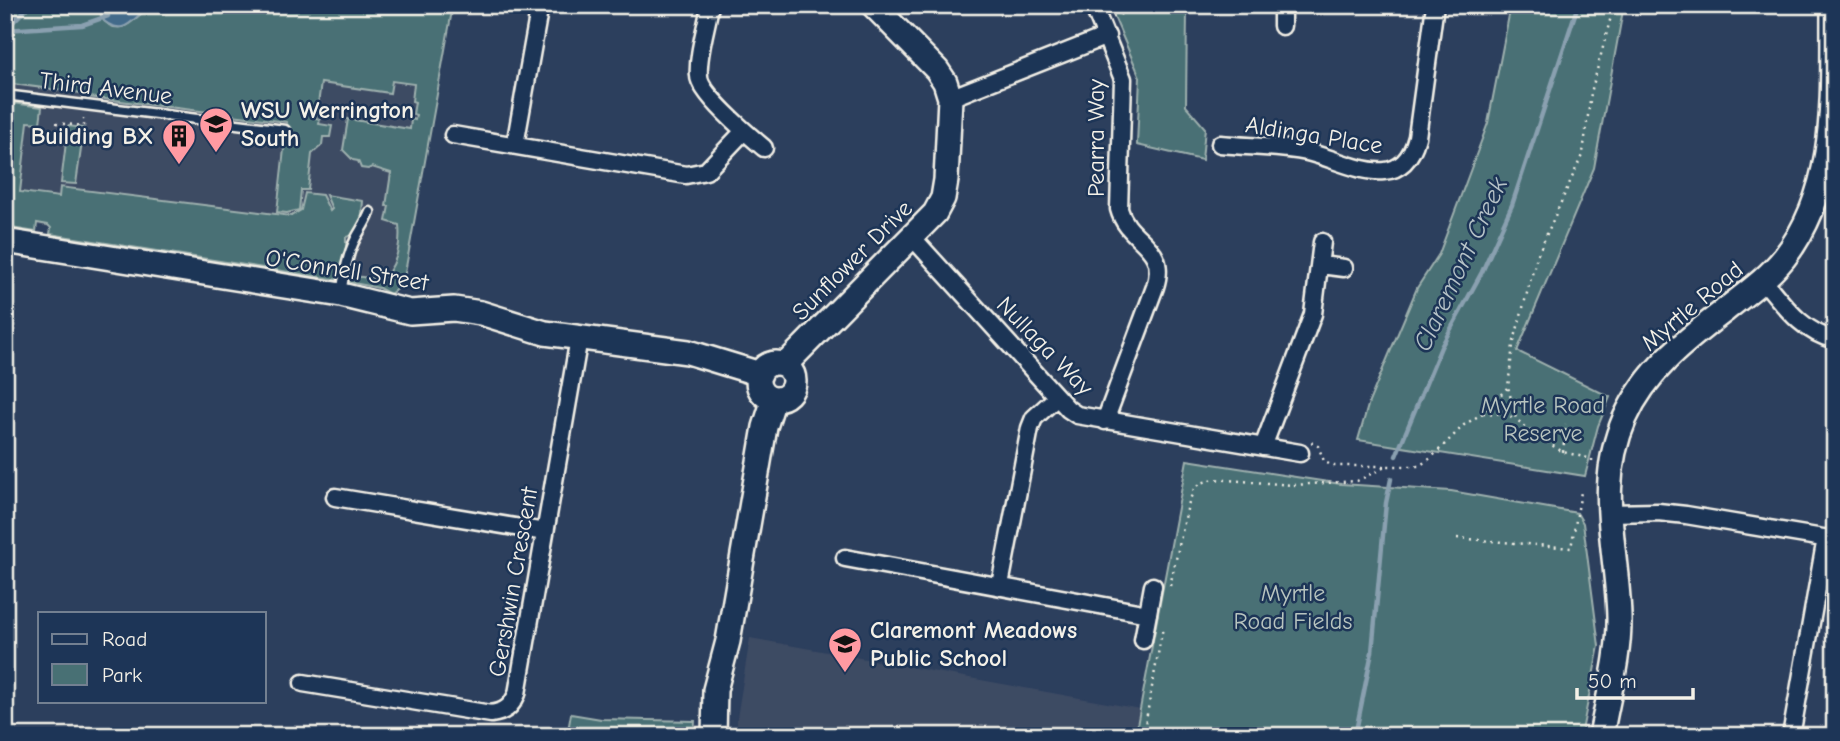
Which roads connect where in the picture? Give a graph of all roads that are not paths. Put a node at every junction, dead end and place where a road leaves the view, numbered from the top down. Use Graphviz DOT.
graph roads {
  1 [pos="540,5"];
  2 [pos="710,5"];
  3 [pos="873,5"];
  4 [pos="1093,5"];
  5 [pos="1282,5"];
  6 [pos="1435,5"];
  7 [pos="1833,5"];
  8 [pos="1282,26"];
  9 [pos="1104,29"];
  10 [pos="1833,49"];
  11 [pos="5,95"];
  12 [pos="950,98"];
  13 [pos="285,130"];
  14 [pos="744,131"];
  15 [pos="453,135"];
  16 [pos="1220,144"];
  17 [pos="515,145"];
  18 [pos="764,148"];
  19 [pos="370,212"];
  20 [pos="912,237"];
  21 [pos="5,241"];
  22 [pos="1322,242"];
  23 [pos="1321,265"];
  24 [pos="1344,268"];
  25 [pos="1763,281"];
  26 [pos="341,295"];
  27 [pos="579,338"];
  28 [pos="1835,340"];
  29 [pos="785,365"];
  30 [pos="760,374"];
  31 [pos="1057,397"];
  32 [pos="774,399"];
  33 [pos="1105,421"];
  34 [pos="1263,447"];
  35 [pos="1301,447"];
  36 [pos="335,497"];
  37 [pos="1608,513"];
  38 [pos="545,532"];
  39 [pos="1830,539"];
  40 [pos="845,558"];
  41 [pos="1000,585"];
  42 [pos="1153,586"];
  43 [pos="1148,614"];
  44 [pos="1143,640"];
  45 [pos="303,683"];
  46 [pos="714,736"];
  47 [pos="1601,736"];
  48 [pos="1791,736"];
  1 -- 17 [label="street"];
  2 -- 14 [label="street"];
  3 -- 12 [label="street, Sunflower Drive"];
  4 -- 9 [label="street, Pearra Way"];
  5 -- 8 [label="street"];
  6 -- 16 [label="street, Aldinga Place"];
  7 -- 10 [label="street, Myrtle Road"];
  9 -- 12 [label="street"];
  9 -- 33 [label="street, Pearra Way"];
  10 -- 25 [label="street, Myrtle Road"];
  11 -- 13 [label="lane, Third Avenue"];
  12 -- 20 [label="street, Sunflower Drive"];
  14 -- 17 [label="street"];
  14 -- 18 [label="street"];
  15 -- 17 [label="street"];
  19 -- 26 [label="lane"];
  20 -- 29 [label="street, Sunflower Drive"];
  20 -- 31 [label="street, Nullaga Way"];
  21 -- 26 [label="street, O'Connell Street"];
  22 -- 23 [label="street"];
  23 -- 24 [label="street"];
  23 -- 34 [label="street"];
  25 -- 28 [label="street"];
  25 -- 37 [label="street, Myrtle Road"];
  26 -- 27 [label="street, O'Connell Street"];
  27 -- 30 [label="street, O'Connell Street"];
  27 -- 38 [label="street, Gershwin Crescent"];
  29 -- 30 [label="street"];
  29 -- 32 [label="street"];
  30 -- 32 [label="street"];
  31 -- 33 [label="street, Nullaga Way"];
  31 -- 41 [label="street"];
  32 -- 46 [label="street"];
  33 -- 34 [label="street, Nullaga Way"];
  34 -- 35 [label="street, Nullaga Way"];
  36 -- 38 [label="street"];
  37 -- 39 [label="street"];
  37 -- 47 [label="street, Myrtle Road"];
  38 -- 45 [label="street, Gershwin Crescent"];
  39 -- 48 [label="street"];
  40 -- 41 [label="street"];
  41 -- 43 [label="street"];
  42 -- 43 [label="street"];
  43 -- 44 [label="street"];
}
